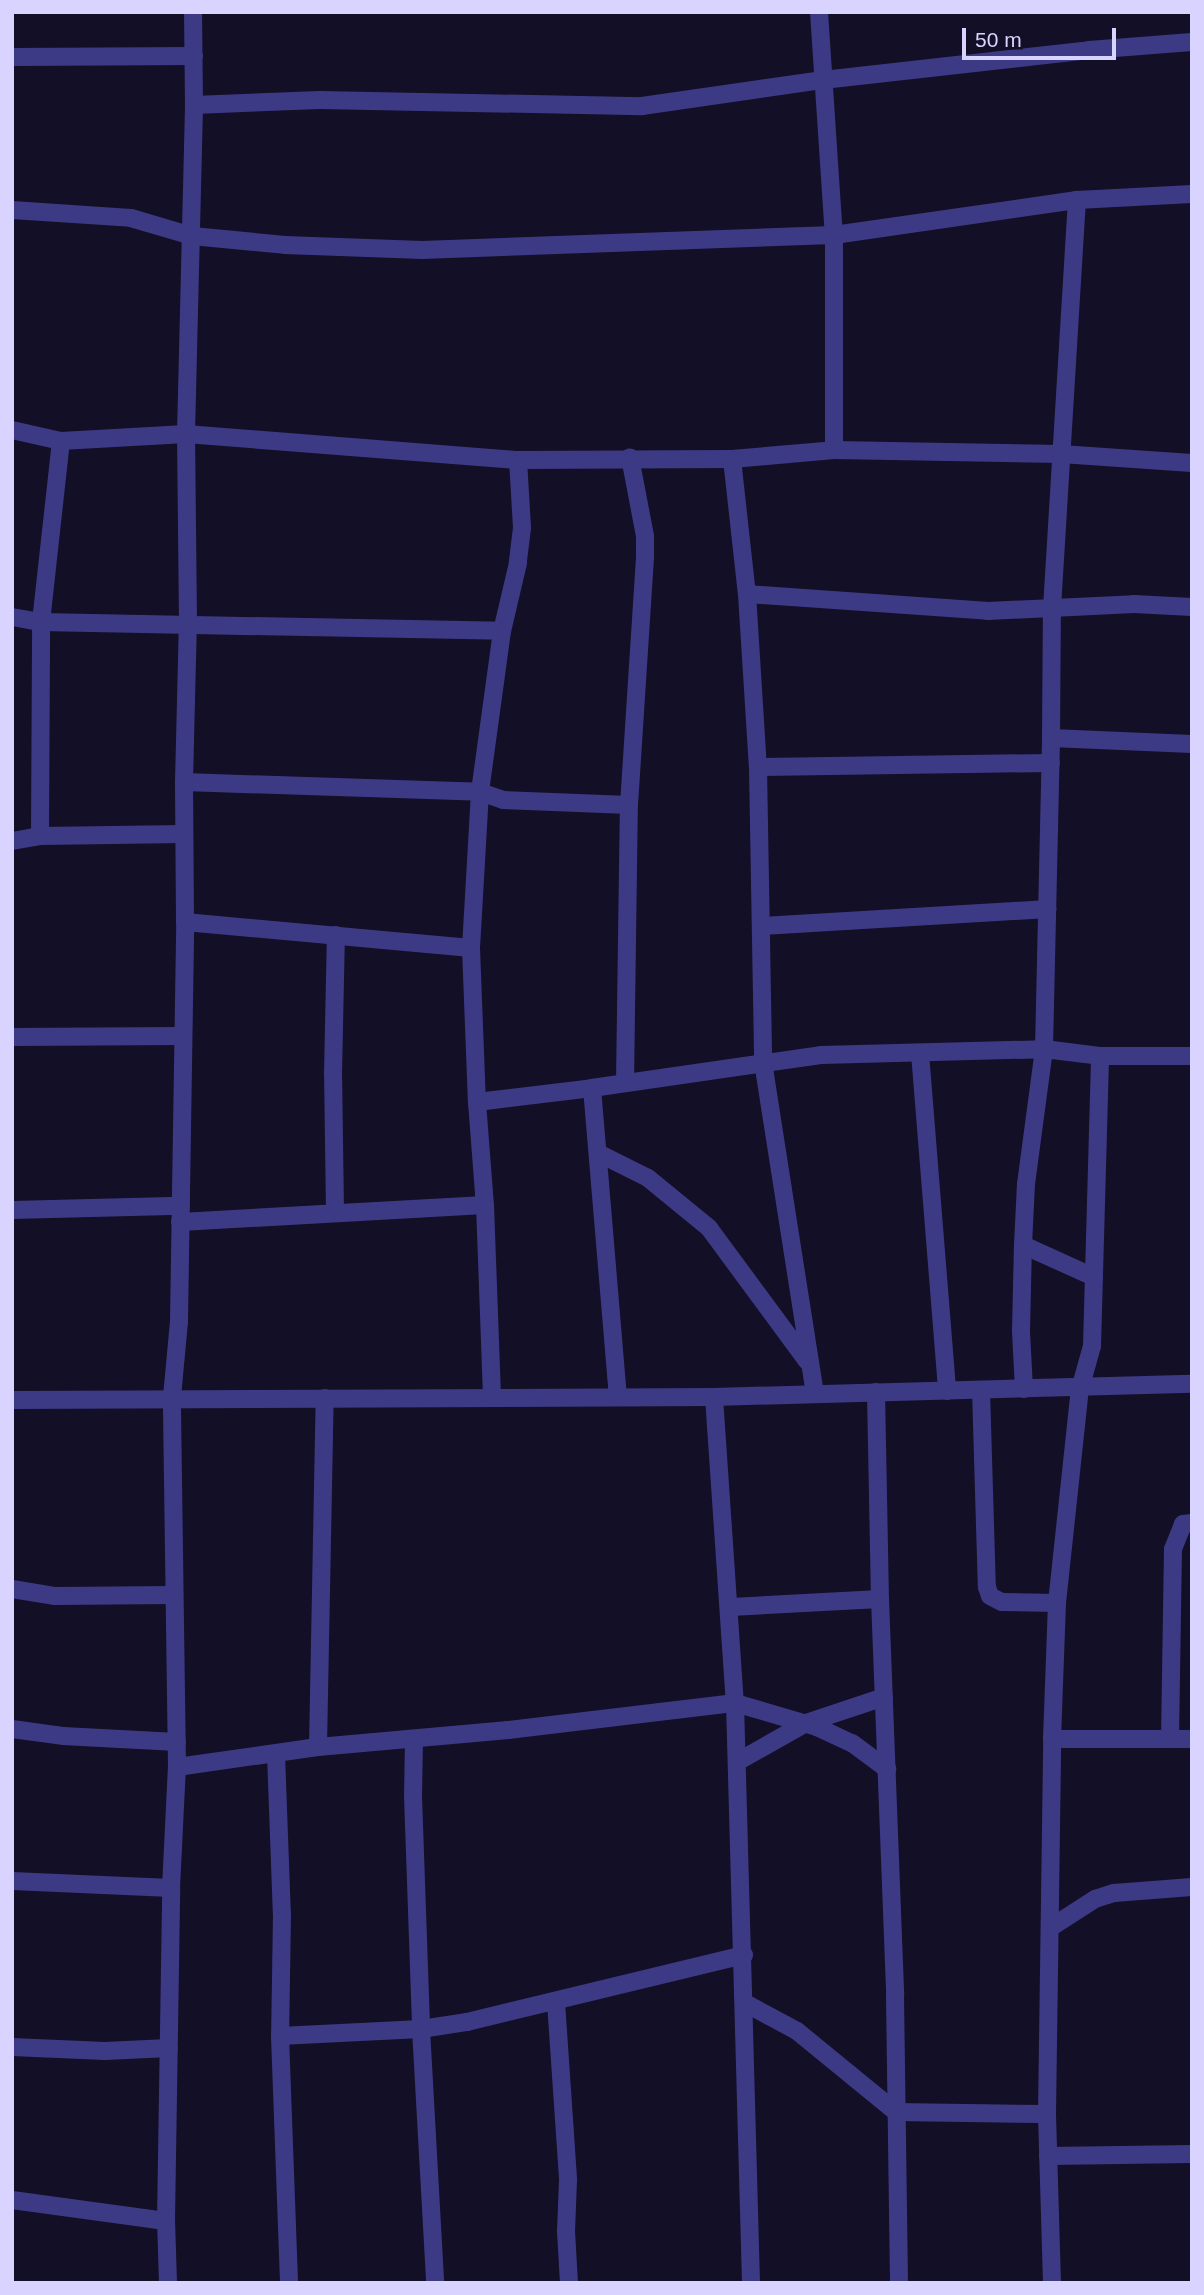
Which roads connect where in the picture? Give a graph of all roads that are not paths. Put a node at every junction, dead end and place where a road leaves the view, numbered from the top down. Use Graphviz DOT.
graph roads {
  1 [pos="193,12"];
  2 [pos="819,12"];
  3 [pos="1192,42"];
  4 [pos="194,56"];
  5 [pos="12,57"];
  6 [pos="823,80"];
  7 [pos="194,105"];
  8 [pos="1192,194"];
  9 [pos="1077,200"];
  10 [pos="12,210"];
  11 [pos="834,234"];
  12 [pos="192,236"];
  13 [pos="12,430"];
  14 [pos="186,434"];
  15 [pos="61,441"];
  16 [pos="834,450"];
  17 [pos="1061,454"];
  18 [pos="630,457"];
  19 [pos="732,459"];
  20 [pos="518,460"];
  21 [pos="1192,463"];
  22 [pos="747,594"];
  23 [pos="1192,607"];
  24 [pos="1052,608"];
  25 [pos="12,617"];
  26 [pos="41,622"];
  27 [pos="188,623"];
  28 [pos="502,631"];
  29 [pos="1051,738"];
  30 [pos="1192,744"];
  31 [pos="1051,764"];
  32 [pos="758,767"];
  33 [pos="184,782"];
  34 [pos="480,792"];
  35 [pos="629,804"];
  36 [pos="184,834"];
  37 [pos="40,836"];
  38 [pos="12,841"];
  39 [pos="1046,909"];
  40 [pos="185,922"];
  41 [pos="762,926"];
  42 [pos="336,935"];
  43 [pos="471,948"];
  44 [pos="12,1037"];
  45 [pos="183,1037"];
  46 [pos="1044,1049"];
  47 [pos="920,1053"];
  48 [pos="1100,1056"];
  49 [pos="1192,1056"];
  50 [pos="764,1062"];
  51 [pos="625,1083"];
  52 [pos="592,1088"];
  53 [pos="477,1102"];
  54 [pos="598,1153"];
  55 [pos="485,1205"];
  56 [pos="12,1210"];
  57 [pos="335,1212"];
  58 [pos="181,1214"];
  59 [pos="1023,1245"];
  60 [pos="1094,1277"];
  61 [pos="811,1367"];
  62 [pos="1192,1384"];
  63 [pos="1024,1389"];
  64 [pos="1080,1389"];
  65 [pos="981,1390"];
  66 [pos="947,1391"];
  67 [pos="876,1392"];
  68 [pos="815,1394"];
  69 [pos="618,1396"];
  70 [pos="172,1397"];
  71 [pos="492,1397"];
  72 [pos="715,1397"];
  73 [pos="325,1398"];
  74 [pos="12,1399"];
  75 [pos="1192,1523"];
  76 [pos="12,1589"];
  77 [pos="174,1595"];
  78 [pos="880,1598"];
  79 [pos="1057,1603"];
  80 [pos="731,1607"];
  81 [pos="884,1697"];
  82 [pos="735,1703"];
  83 [pos="806,1723"];
  84 [pos="12,1729"];
  85 [pos="414,1739"];
  86 [pos="1052,1739"];
  87 [pos="1170,1739"];
  88 [pos="1192,1739"];
  89 [pos="177,1742"];
  90 [pos="318,1747"];
  91 [pos="276,1754"];
  92 [pos="737,1762"];
  93 [pos="177,1768"];
  94 [pos="887,1769"];
  95 [pos="12,1881"];
  96 [pos="1192,1887"];
  97 [pos="172,1888"];
  98 [pos="1051,1928"];
  99 [pos="744,1955"];
  100 [pos="556,2002"];
  101 [pos="745,2003"];
  102 [pos="421,2029"];
  103 [pos="280,2036"];
  104 [pos="12,2047"];
  105 [pos="169,2048"];
  106 [pos="896,2112"];
  107 [pos="1047,2114"];
  108 [pos="1192,2154"];
  109 [pos="1048,2156"];
  110 [pos="12,2200"];
  111 [pos="166,2221"];
  112 [pos="168,2283"];
  113 [pos="289,2283"];
  114 [pos="435,2283"];
  115 [pos="569,2283"];
  116 [pos="751,2283"];
  117 [pos="899,2283"];
  118 [pos="1052,2283"];
  1 -- 4 [label="street"];
  2 -- 6 [label="street"];
  3 -- 6 [label="street"];
  4 -- 5 [label="street"];
  4 -- 7 [label="street"];
  6 -- 7 [label="street"];
  6 -- 11 [label="street"];
  7 -- 12 [label="street"];
  8 -- 9 [label="street"];
  9 -- 11 [label="street"];
  9 -- 17 [label="street"];
  10 -- 12 [label="street"];
  11 -- 12 [label="street"];
  11 -- 16 [label="street"];
  12 -- 14 [label="street"];
  13 -- 15 [label="street"];
  14 -- 15 [label="street"];
  14 -- 20 [label="street"];
  14 -- 27 [label="street"];
  15 -- 26 [label="street"];
  16 -- 17 [label="street"];
  16 -- 19 [label="street"];
  17 -- 21 [label="street"];
  17 -- 24 [label="street"];
  18 -- 19 [label="street"];
  18 -- 20 [label="street"];
  18 -- 35 [label="street"];
  19 -- 22 [label="street"];
  20 -- 28 [label="street"];
  22 -- 24 [label="street"];
  22 -- 32 [label="street"];
  23 -- 24 [label="street"];
  24 -- 29 [label="street"];
  25 -- 26 [label="street"];
  26 -- 27 [label="street"];
  26 -- 37 [label="street"];
  27 -- 28 [label="street"];
  27 -- 33 [label="street"];
  28 -- 34 [label="street"];
  29 -- 30 [label="street"];
  29 -- 31 [label="street"];
  31 -- 32 [label="street"];
  31 -- 39 [label="street"];
  32 -- 41 [label="street"];
  33 -- 34 [label="street"];
  33 -- 36 [label="street"];
  34 -- 35 [label="street"];
  34 -- 43 [label="street"];
  35 -- 51 [label="street"];
  36 -- 37 [label="street"];
  36 -- 40 [label="street"];
  37 -- 38 [label="street"];
  39 -- 41 [label="street"];
  39 -- 46 [label="street"];
  40 -- 42 [label="street"];
  40 -- 45 [label="street"];
  41 -- 50 [label="street"];
  42 -- 43 [label="street"];
  42 -- 57 [label="street"];
  43 -- 53 [label="street"];
  44 -- 45 [label="street"];
  45 -- 58 [label="street"];
  46 -- 47 [label="street"];
  46 -- 48 [label="street"];
  46 -- 59 [label="street"];
  47 -- 50 [label="street"];
  47 -- 66 [label="street"];
  48 -- 49 [label="street"];
  48 -- 60 [label="street"];
  50 -- 51 [label="street"];
  50 -- 61 [label="street"];
  51 -- 52 [label="street"];
  52 -- 53 [label="street"];
  52 -- 54 [label="street"];
  53 -- 55 [label="street"];
  54 -- 61 [label="street"];
  54 -- 69 [label="street"];
  55 -- 57 [label="street"];
  55 -- 71 [label="street"];
  56 -- 58 [label="street"];
  57 -- 58 [label="street"];
  58 -- 70 [label="street"];
  59 -- 60 [label="street"];
  59 -- 63 [label="street"];
  60 -- 64 [label="street"];
  61 -- 68 [label="street"];
  62 -- 64 [label="street"];
  63 -- 64 [label="street"];
  63 -- 65 [label="street"];
  64 -- 79 [label="street"];
  65 -- 66 [label="street"];
  65 -- 79 [label="street"];
  66 -- 67 [label="street"];
  67 -- 68 [label="street"];
  67 -- 78 [label="street"];
  68 -- 72 [label="street"];
  69 -- 71 [label="street"];
  69 -- 72 [label="street"];
  70 -- 73 [label="street"];
  70 -- 74 [label="street"];
  70 -- 77 [label="street"];
  71 -- 73 [label="street"];
  72 -- 80 [label="street"];
  73 -- 90 [label="street"];
  75 -- 87 [label="street"];
  76 -- 77 [label="street"];
  77 -- 89 [label="street"];
  78 -- 80 [label="street"];
  78 -- 81 [label="street"];
  79 -- 86 [label="street"];
  80 -- 82 [label="street"];
  81 -- 83 [label="street"];
  81 -- 94 [label="street"];
  82 -- 83 [label="street"];
  82 -- 85 [label="street"];
  82 -- 92 [label="street"];
  83 -- 92 [label="street"];
  83 -- 94 [label="street"];
  84 -- 89 [label="street"];
  85 -- 90 [label="street"];
  85 -- 102 [label="street"];
  86 -- 87 [label="street"];
  86 -- 98 [label="street"];
  87 -- 88 [label="street"];
  89 -- 93 [label="street"];
  90 -- 91 [label="street"];
  91 -- 93 [label="street"];
  91 -- 103 [label="street"];
  92 -- 99 [label="street"];
  93 -- 97 [label="street"];
  94 -- 106 [label="street"];
  95 -- 97 [label="street"];
  96 -- 98 [label="street"];
  97 -- 105 [label="street"];
  98 -- 107 [label="street"];
  99 -- 100 [label="street"];
  99 -- 101 [label="street"];
  100 -- 102 [label="street"];
  100 -- 115 [label="street"];
  101 -- 106 [label="street"];
  101 -- 116 [label="street"];
  102 -- 103 [label="street"];
  102 -- 114 [label="street"];
  103 -- 113 [label="street"];
  104 -- 105 [label="street"];
  105 -- 111 [label="street"];
  106 -- 107 [label="street"];
  106 -- 117 [label="street"];
  107 -- 109 [label="street"];
  108 -- 109 [label="street"];
  109 -- 118 [label="street"];
  110 -- 111 [label="street"];
  111 -- 112 [label="street"];
}
